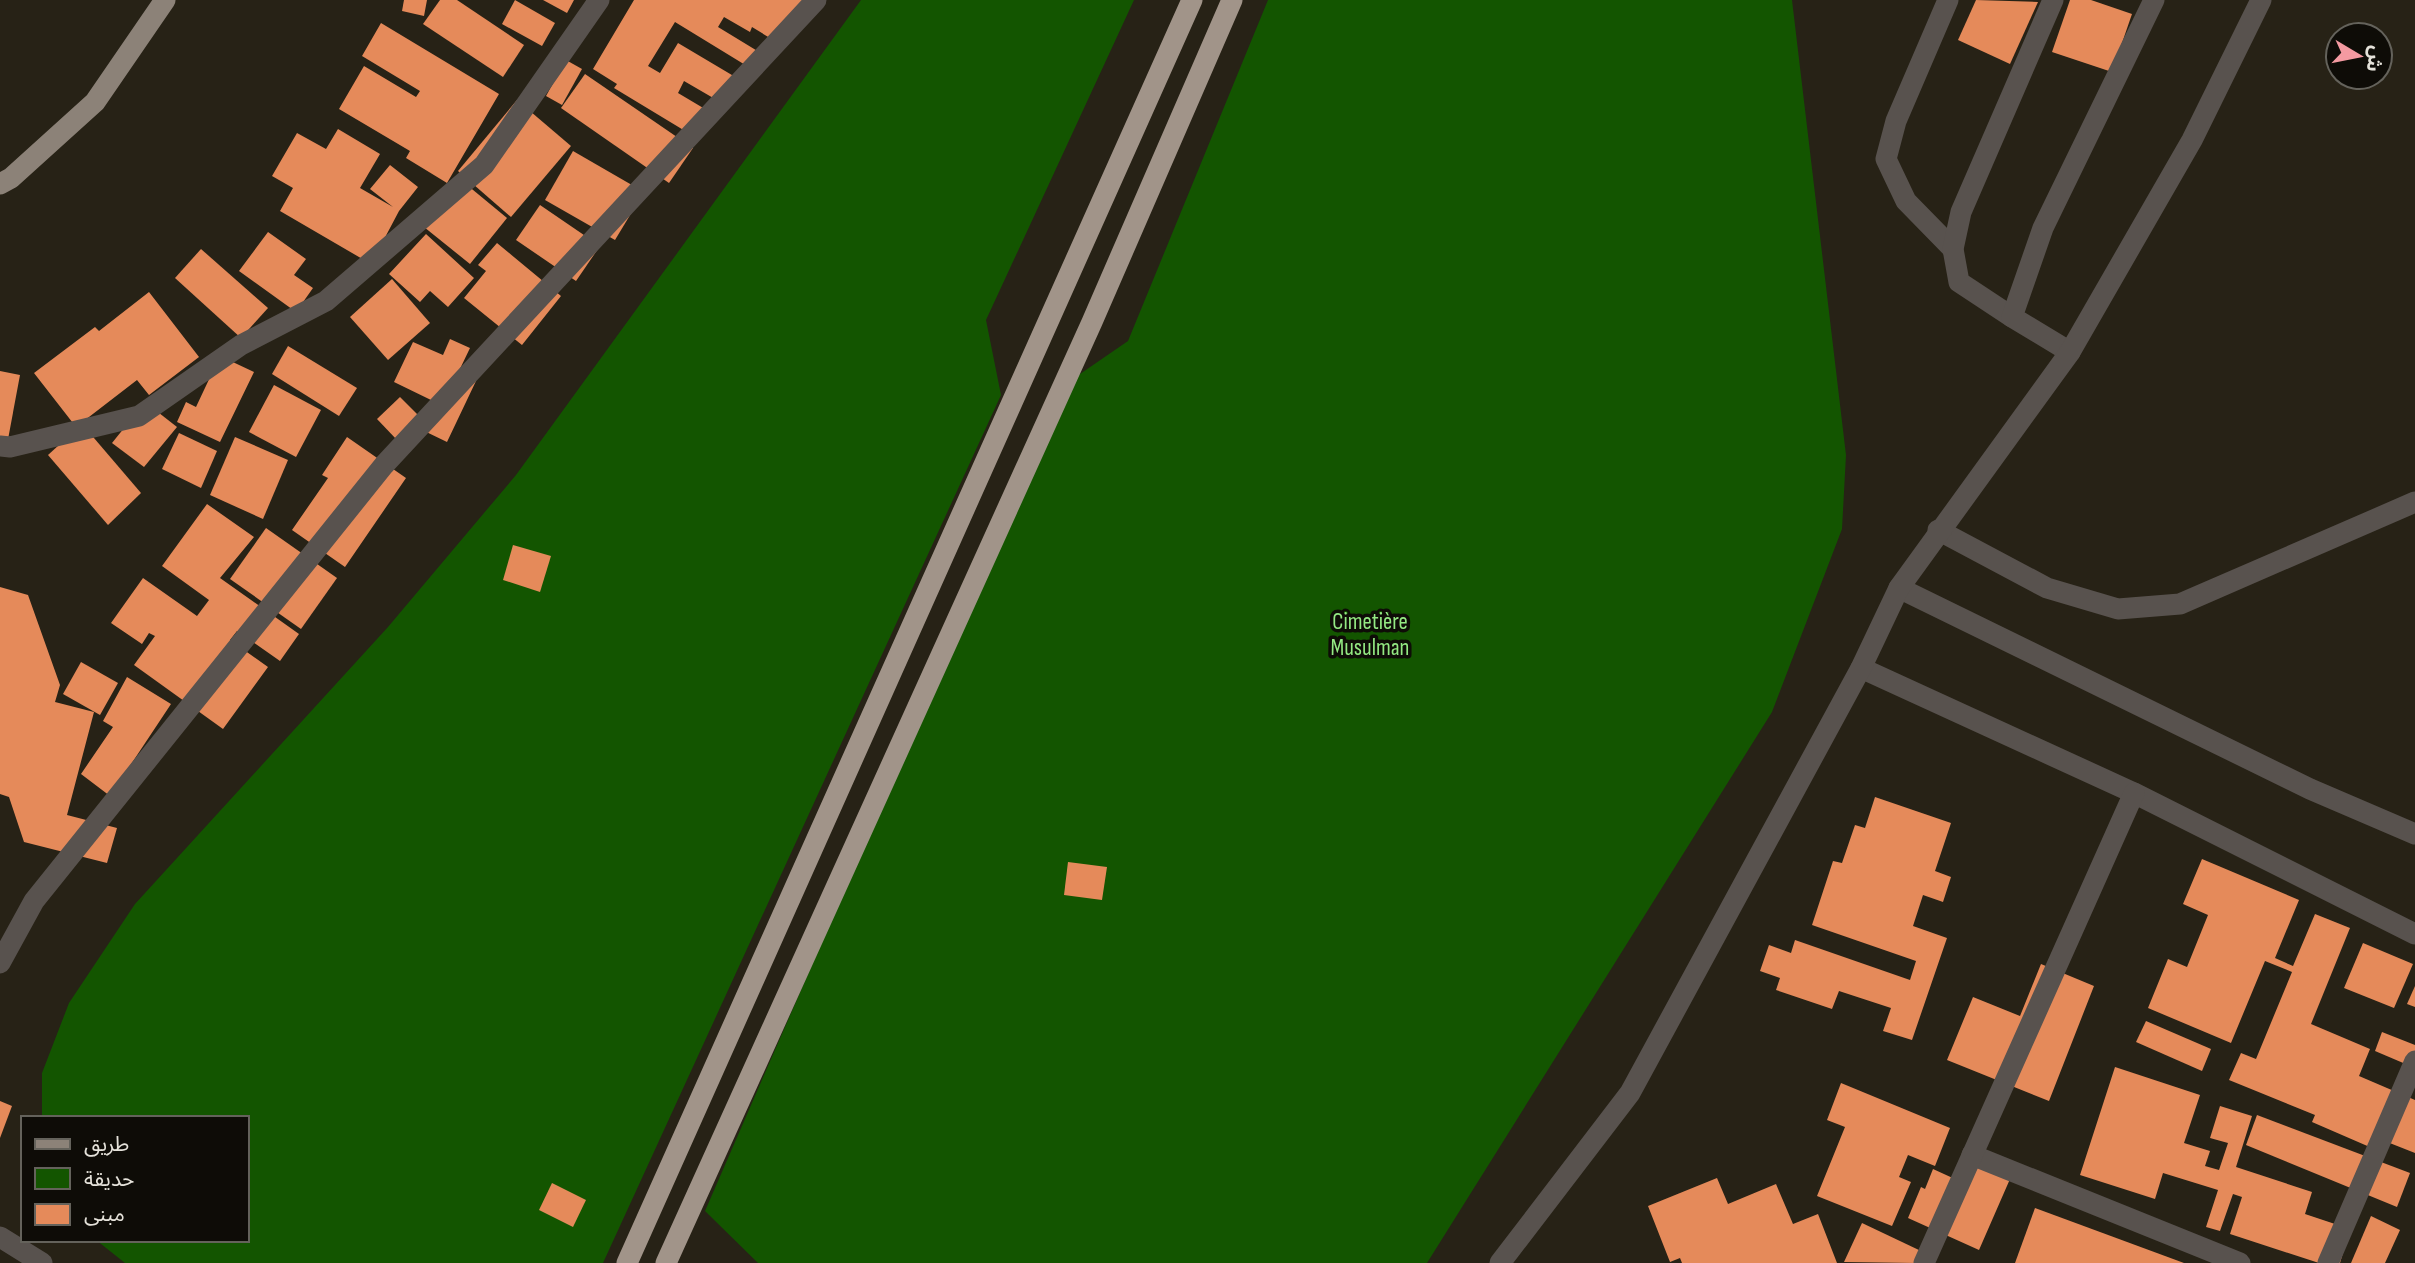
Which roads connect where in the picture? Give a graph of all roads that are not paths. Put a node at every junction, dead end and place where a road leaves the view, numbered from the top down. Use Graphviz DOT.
graph roads {
  1 [pos="165,0"];
  2 [pos="599,0"];
  3 [pos="816,0"];
  4 [pos="1192,0"];
  5 [pos="1233,0"];
  6 [pos="1948,0"];
  7 [pos="2053,0"];
  8 [pos="2154,0"];
  9 [pos="2261,0"];
  10 [pos="0,184"];
  11 [pos="1953,249"];
  12 [pos="2012,317"];
  13 [pos="2070,352"];
  14 [pos="0,446"];
  15 [pos="2415,502"];
  16 [pos="1938,530"];
  17 [pos="1899,588"];
  18 [pos="1861,668"];
  19 [pos="2134,793"];
  20 [pos="2415,834"];
  21 [pos="2415,934"];
  22 [pos="0,963"];
  23 [pos="2415,1061"];
  24 [pos="1972,1155"];
  25 [pos="0,1237"];
  26 [pos="42,1263"];
  27 [pos="627,1263"];
  28 [pos="666,1263"];
  29 [pos="1500,1263"];
  30 [pos="1924,1263"];
  31 [pos="2240,1263"];
  32 [pos="2329,1263"];
  1 -- 10 [label="main road"];
  2 -- 14 [label="street"];
  3 -- 22 [label="street"];
  4 -- 27 [label="highway"];
  5 -- 28 [label="highway"];
  6 -- 11 [label="street"];
  7 -- 11 [label="street"];
  8 -- 12 [label="street"];
  9 -- 13 [label="street"];
  11 -- 12 [label="street"];
  12 -- 13 [label="street"];
  13 -- 16 [label="street"];
  15 -- 16 [label="street"];
  16 -- 17 [label="street"];
  17 -- 18 [label="street"];
  17 -- 20 [label="street"];
  18 -- 19 [label="street"];
  18 -- 29 [label="street"];
  19 -- 21 [label="street"];
  19 -- 24 [label="street"];
  23 -- 32 [label="street"];
  24 -- 30 [label="street"];
  24 -- 31 [label="street"];
  25 -- 26 [label="street"];
}
